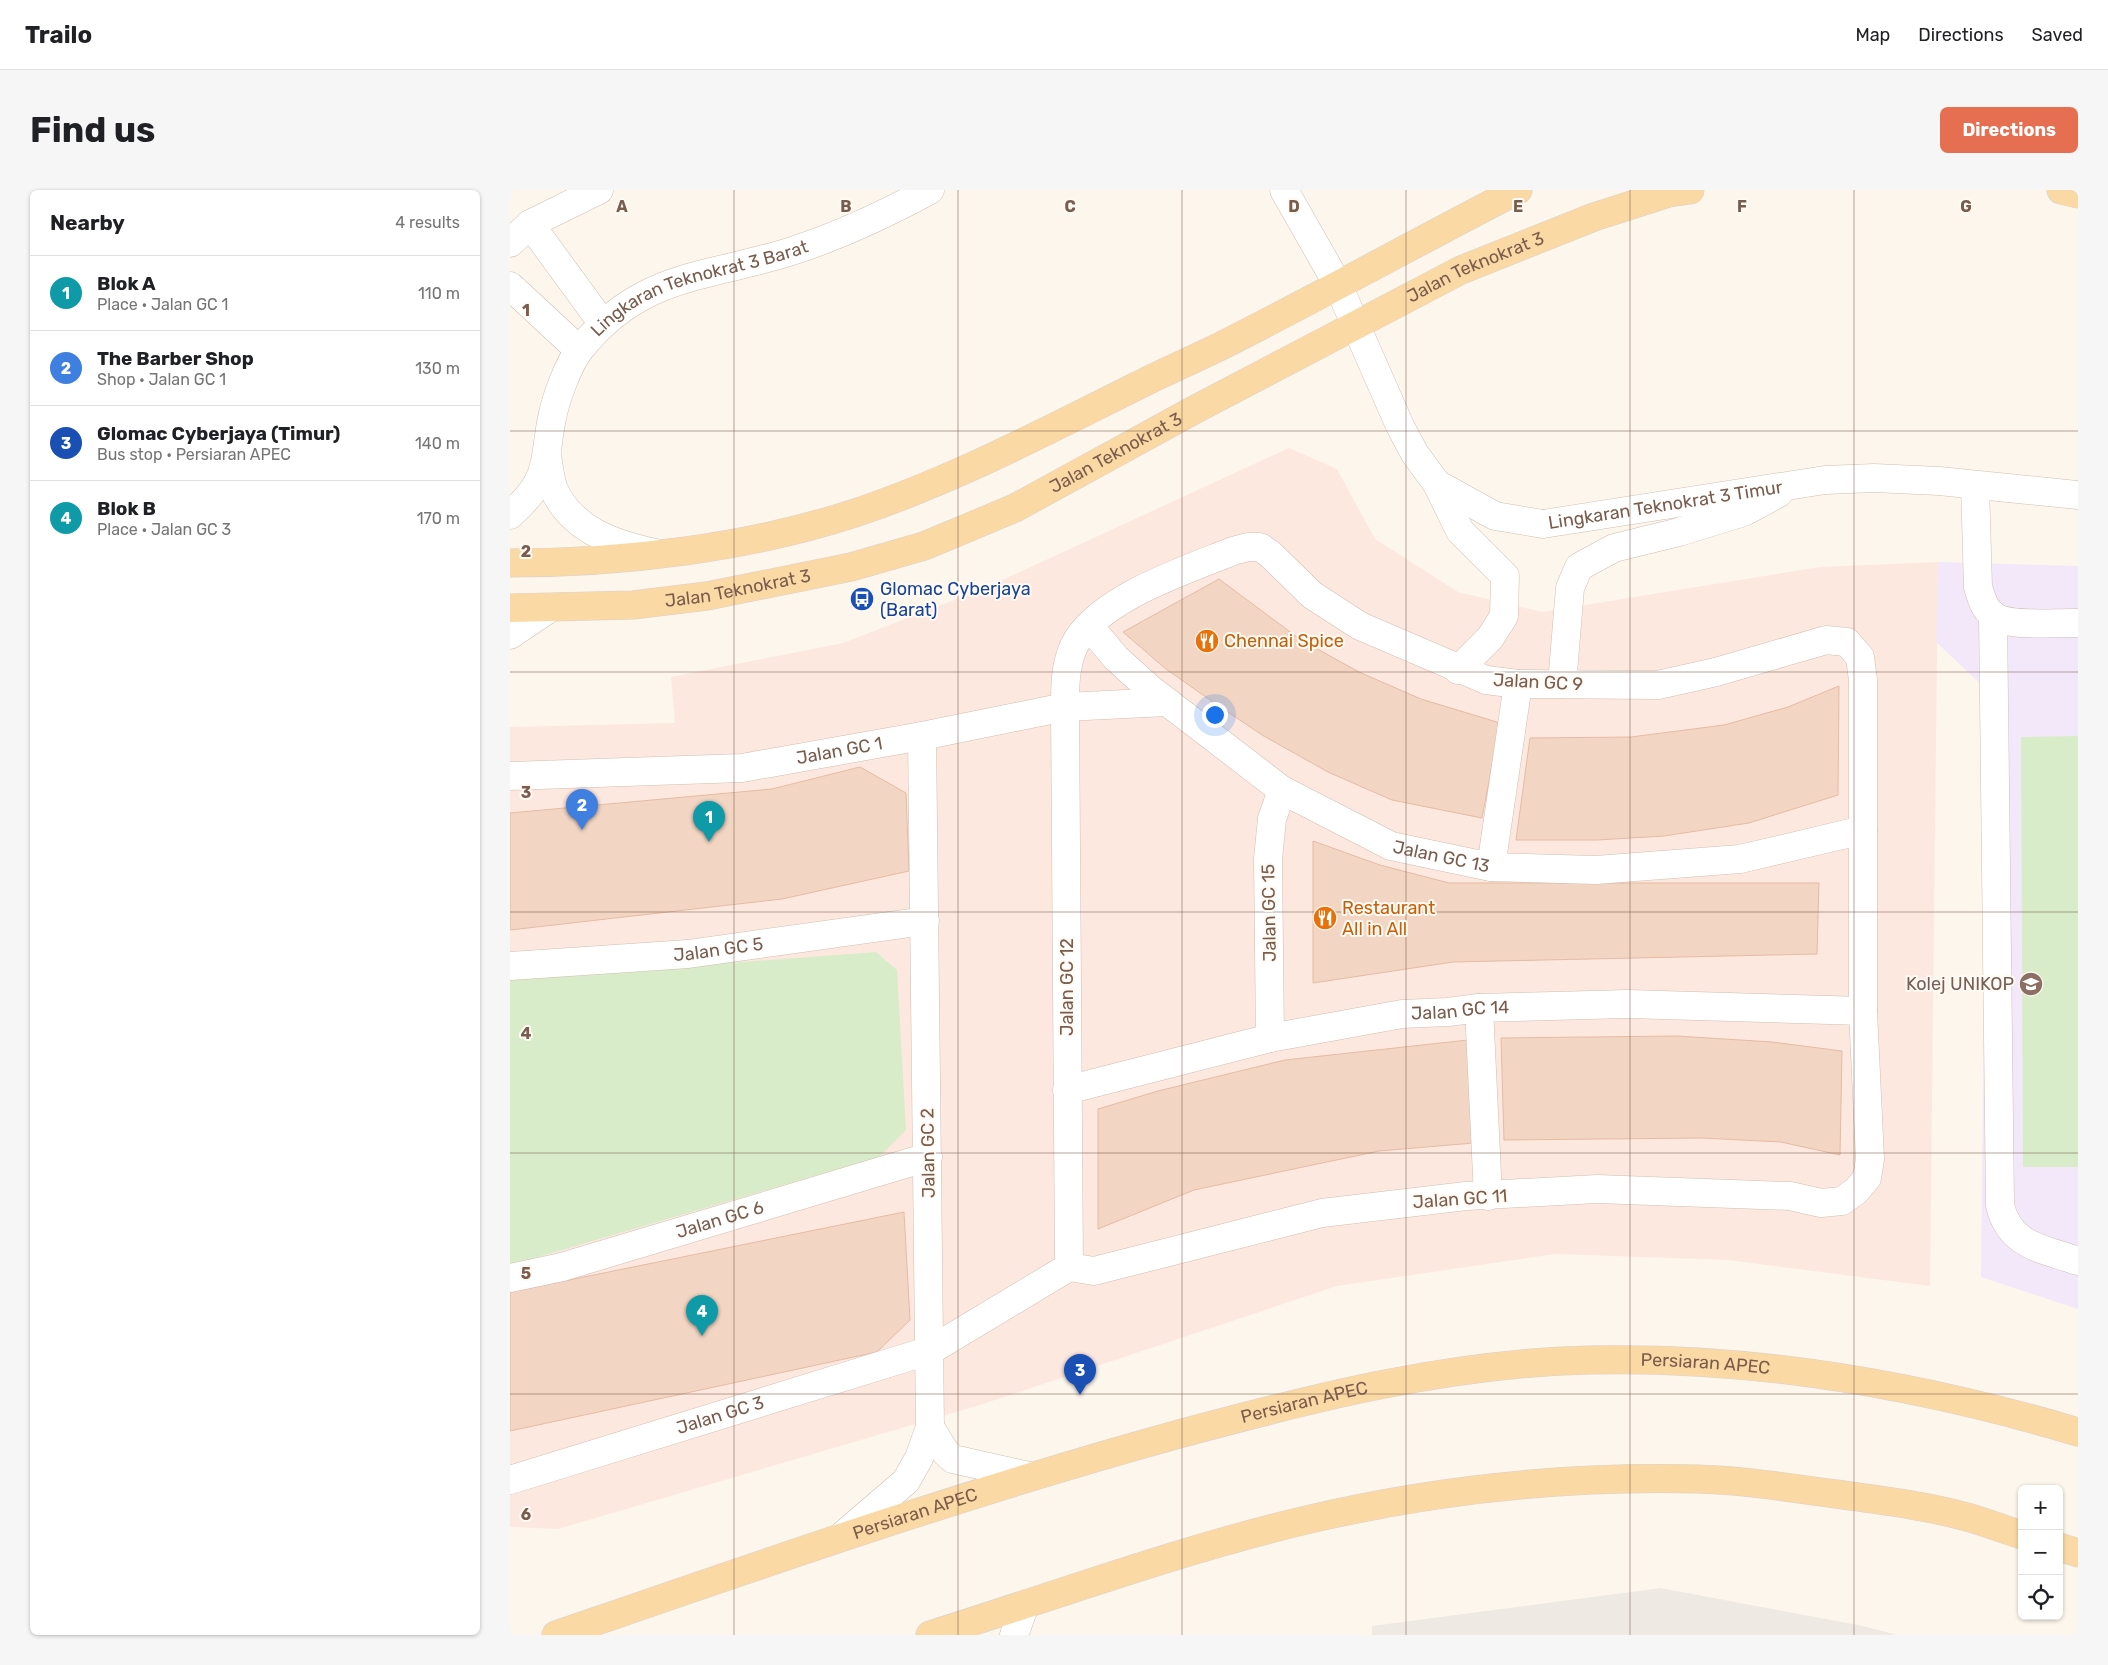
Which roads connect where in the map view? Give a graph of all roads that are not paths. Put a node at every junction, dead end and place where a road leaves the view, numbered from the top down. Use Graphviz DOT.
graph roads {
  1 [pos="599,190"];
  2 [pos="930,190"];
  3 [pos="1518,190"];
  4 [pos="1690,190"];
  5 [pos="2061,190"];
  6 [pos="1289,194"];
  7 [pos="2078,194"];
  8 [pos="530,224"];
  9 [pos="510,243"];
  10 [pos="1338,284"];
  11 [pos="510,286"];
  12 [pos="603,324"];
  13 [pos="1357,327"];
  14 [pos="579,350"];
  15 [pos="546,456"];
  16 [pos="1437,484"];
  17 [pos="1796,484"];
  18 [pos="1975,485"];
  19 [pos="2078,495"];
  20 [pos="510,515"];
  21 [pos="1233,551"];
  22 [pos="656,553"];
  23 [pos="510,563"];
  24 [pos="510,608"];
  25 [pos="550,608"];
  26 [pos="1992,615"];
  27 [pos="2078,622"];
  28 [pos="1089,626"];
  29 [pos="510,635"];
  30 [pos="1458,670"];
  31 [pos="1518,684"];
  32 [pos="1562,684"];
  33 [pos="1167,702"];
  34 [pos="1065,707"];
  35 [pos="922,736"];
  36 [pos="510,776"];
  37 [pos="1282,790"];
  38 [pos="1863,830"];
  39 [pos="1492,867"];
  40 [pos="925,921"];
  41 [pos="510,966"];
  42 [pos="1478,1008"];
  43 [pos="1863,1011"];
  44 [pos="1270,1038"];
  45 [pos="1067,1090"];
  46 [pos="928,1156"];
  47 [pos="1488,1196"];
  48 [pos="2078,1261"];
  49 [pos="1069,1267"];
  50 [pos="510,1278"];
  51 [pos="930,1350"];
  52 [pos="2078,1432"];
  53 [pos="934,1434"];
  54 [pos="1029,1476"];
  55 [pos="510,1480"];
  56 [pos="2018,1534"];
  57 [pos="842,1536"];
  58 [pos="2063,1548"];
  59 [pos="2078,1553"];
  60 [pos="1026,1605"];
  61 [pos="556,1635"];
  62 [pos="930,1635"];
  63 [pos="1014,1635"];
  1 -- 8 [label="street"];
  2 -- 12 [label="street, Lingkaran Teknokrat 3 Barat"];
  3 -- 10 [label="main road"];
  4 -- 13 [label="main road, Jalan Teknokrat 3"];
  5 -- 7 [label="main road"];
  6 -- 10 [label="street"];
  8 -- 9 [label="street"];
  8 -- 12 [label="street"];
  10 -- 13 [label="street, Lingkaran Teknokrat 3 Timur"];
  10 -- 22 [label="main road"];
  11 -- 14 [label="street"];
  12 -- 14 [label="street, Lingkaran Teknokrat 3 Barat"];
  13 -- 16 [label="street, Lingkaran Teknokrat 3 Timur"];
  13 -- 25 [label="main road, Jalan Teknokrat 3"];
  14 -- 15 [label="street, Lingkaran Teknokrat 3 Barat"];
  15 -- 20 [label="street, Lingkaran Teknokrat 3 Barat"];
  15 -- 22 [label="street, Lingkaran Teknokrat 3 Barat"];
  16 -- 17 [label="street, Lingkaran Teknokrat 3 Timur"];
  16 -- 30 [label="street"];
  17 -- 18 [label="street, Lingkaran Teknokrat 3 Timur"];
  17 -- 32 [label="street"];
  18 -- 19 [label="street, Lingkaran Teknokrat 3 Timur"];
  18 -- 26 [label="street"];
  21 -- 28 [label="street, Jalan GC 12"];
  21 -- 30 [label="street, Jalan GC 9"];
  22 -- 23 [label="main road"];
  24 -- 25 [label="main road, Jalan Teknokrat 3"];
  25 -- 29 [label="street"];
  26 -- 27 [label="street"];
  26 -- 48 [label="street"];
  28 -- 33 [label="street, Jalan GC 13"];
  28 -- 34 [label="street, Jalan GC 12"];
  30 -- 31 [label="street, Jalan GC 9"];
  31 -- 32 [label="street, Jalan GC 9"];
  31 -- 39 [label="street"];
  32 -- 38 [label="street, Jalan GC 9"];
  33 -- 34 [label="street, Jalan GC 1"];
  33 -- 37 [label="street, Jalan GC 13"];
  34 -- 35 [label="street, Jalan GC 1"];
  34 -- 45 [label="street, Jalan GC 12"];
  35 -- 36 [label="street, Jalan GC 1"];
  35 -- 40 [label="street, Jalan GC 2"];
  37 -- 39 [label="street, Jalan GC 13"];
  37 -- 44 [label="street, Jalan GC 15"];
  38 -- 39 [label="street, Jalan GC 13"];
  38 -- 43 [label="street"];
  40 -- 41 [label="street, Jalan GC 5"];
  40 -- 46 [label="street, Jalan GC 2"];
  42 -- 43 [label="street, Jalan GC 14"];
  42 -- 44 [label="street, Jalan GC 14"];
  42 -- 47 [label="street"];
  43 -- 47 [label="street, Jalan GC 11"];
  44 -- 45 [label="street, Jalan GC 14"];
  45 -- 49 [label="street, Jalan GC 12"];
  46 -- 50 [label="street, Jalan GC 6"];
  46 -- 51 [label="street, Jalan GC 2"];
  47 -- 49 [label="street, Jalan GC 11"];
  49 -- 51 [label="street, Jalan GC 3"];
  51 -- 53 [label="street, Jalan GC 2"];
  51 -- 55 [label="street, Jalan GC 3"];
  52 -- 54 [label="main road, Persiaran APEC"];
  53 -- 54 [label="street"];
  53 -- 57 [label="street, Jalan GC 2"];
  54 -- 57 [label="main road, Persiaran APEC"];
  56 -- 60 [label="main road"];
  57 -- 61 [label="main road, Persiaran APEC"];
  58 -- 59 [label="main road"];
  60 -- 62 [label="main road"];
  60 -- 63 [label="street"];
}
